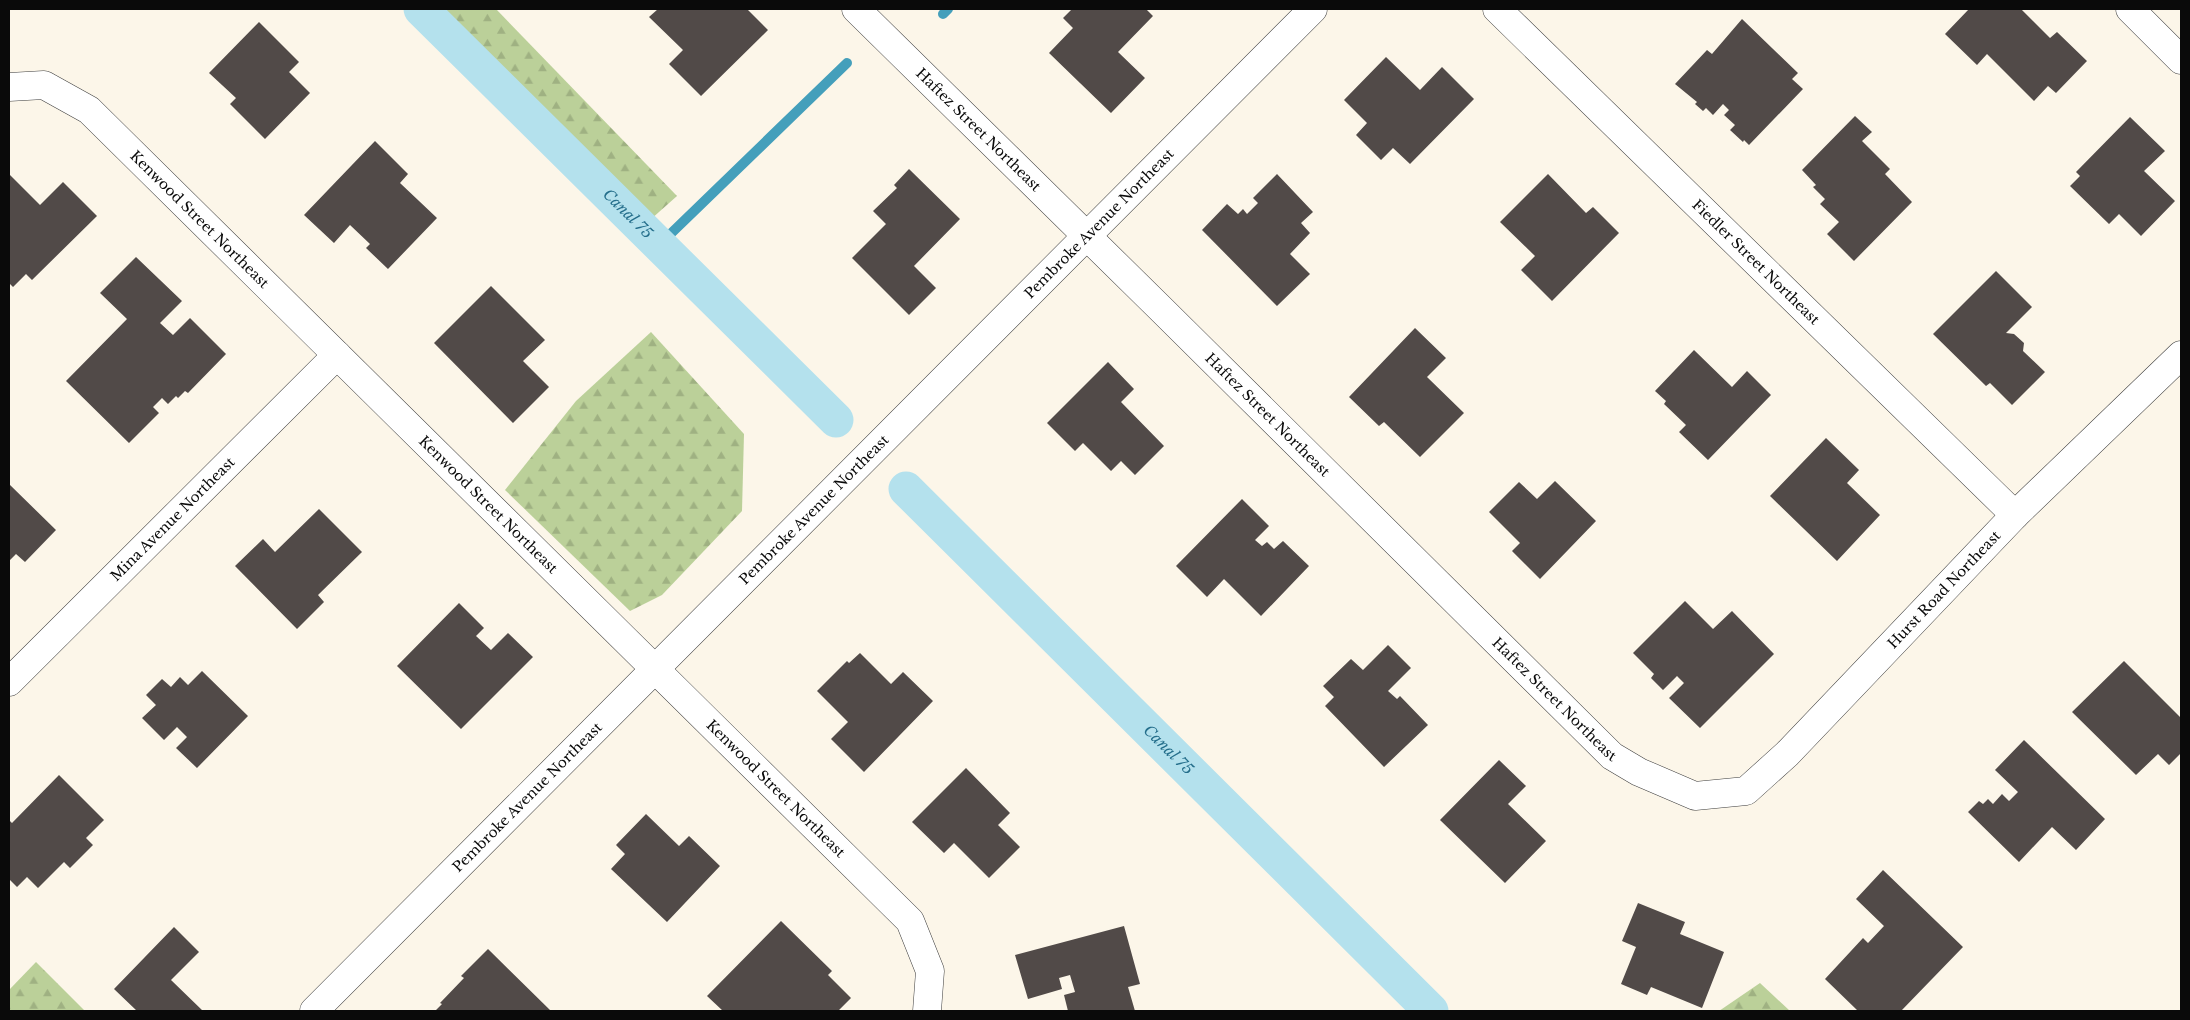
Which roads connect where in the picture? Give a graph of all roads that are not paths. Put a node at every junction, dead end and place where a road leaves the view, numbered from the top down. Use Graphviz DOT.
graph roads {
  1 [pos="856,9"];
  2 [pos="1313,9"];
  3 [pos="1497,9"];
  4 [pos="2130,9"];
  5 [pos="2181,60"];
  6 [pos="9,87"];
  7 [pos="1088,236"];
  8 [pos="2181,354"];
  9 [pos="337,355"];
  10 [pos="2015,515"];
  11 [pos="655,671"];
  12 [pos="9,682"];
  13 [pos="1695,796"];
  14 [pos="314,1011"];
  15 [pos="927,1011"];
  1 -- 7 [label="street, Haftez Street Northeast"];
  2 -- 7 [label="street, Pembroke Avenue Northeast"];
  3 -- 10 [label="street, Fiedler Street Northeast"];
  4 -- 5 [label="street"];
  6 -- 9 [label="street, Kenwood Street Northeast"];
  7 -- 11 [label="street, Pembroke Avenue Northeast"];
  7 -- 13 [label="street, Haftez Street Northeast"];
  8 -- 10 [label="street, Hurst Road Northeast"];
  9 -- 11 [label="street, Kenwood Street Northeast"];
  9 -- 12 [label="street, Mina Avenue Northeast"];
  10 -- 13 [label="street, Hurst Road Northeast"];
  11 -- 14 [label="street, Pembroke Avenue Northeast"];
  11 -- 15 [label="street, Kenwood Street Northeast"];
}
